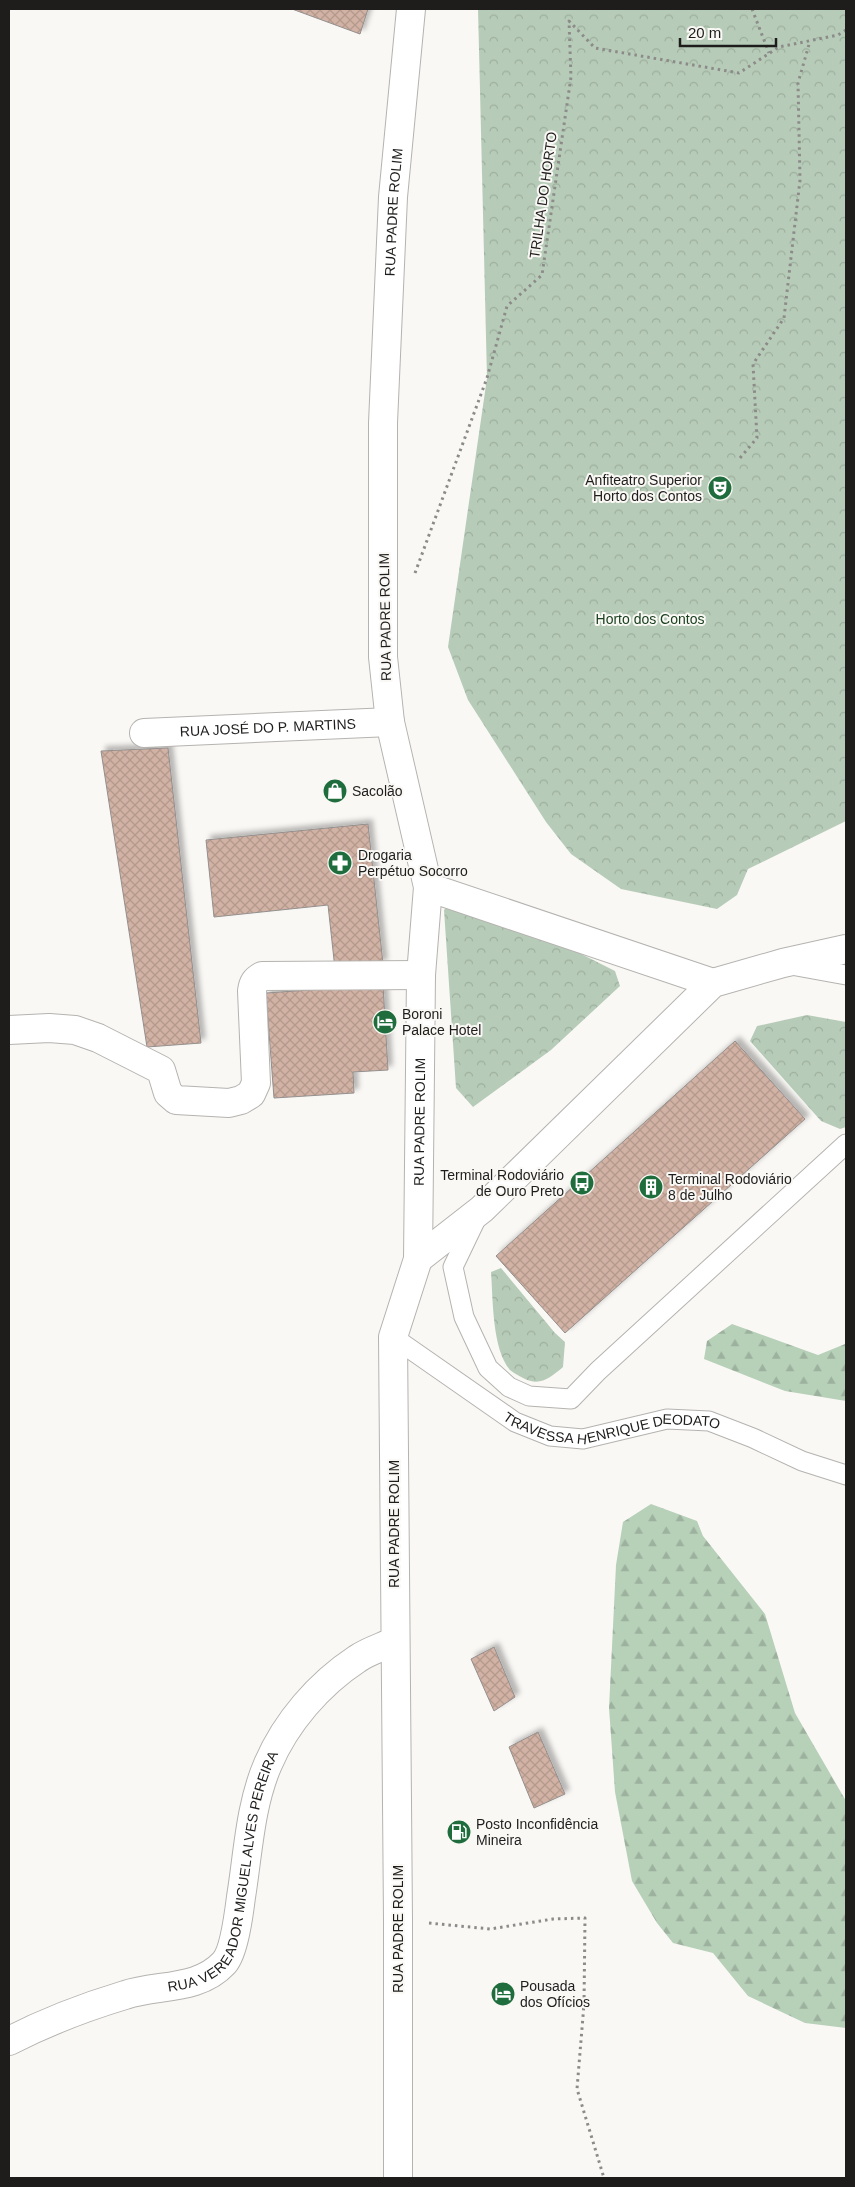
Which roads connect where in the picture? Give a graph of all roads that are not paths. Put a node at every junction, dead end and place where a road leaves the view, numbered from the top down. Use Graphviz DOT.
graph roads {
  1 [pos="411,9"];
  2 [pos="390,722"];
  3 [pos="144,733"];
  4 [pos="428,887"];
  5 [pos="846,949"];
  6 [pos="783,963"];
  7 [pos="421,975"];
  8 [pos="846,975"];
  9 [pos="713,983"];
  10 [pos="9,1030"];
  11 [pos="846,1144"];
  12 [pos="482,1208"];
  13 [pos="418,1259"];
  14 [pos="393,1337"];
  15 [pos="846,1475"];
  16 [pos="395,1641"];
  17 [pos="9,2041"];
  18 [pos="398,2178"];
  1 -- 2 [label="street, RUA PADRE ROLIM"];
  2 -- 3 [label="street, RUA JOSÉ DO P. MARTINS"];
  2 -- 4 [label="street, RUA PADRE ROLIM"];
  4 -- 7 [label="street, RUA PADRE ROLIM"];
  4 -- 9 [label="street"];
  5 -- 6 [label="street"];
  6 -- 8 [label="lane"];
  6 -- 9 [label="street"];
  7 -- 10 [label="street"];
  7 -- 13 [label="street, RUA PADRE ROLIM"];
  9 -- 12 [label="street"];
  11 -- 12 [label="lane"];
  12 -- 13 [label="street"];
  13 -- 14 [label="street, RUA PADRE ROLIM"];
  14 -- 15 [label="lane, TRAVESSA HENRIQUE DEODATO"];
  14 -- 16 [label="street, RUA PADRE ROLIM"];
  16 -- 17 [label="street, RUA VEREADOR MIGUEL ALVES PEREIRA"];
  16 -- 18 [label="street, RUA PADRE ROLIM"];
}
